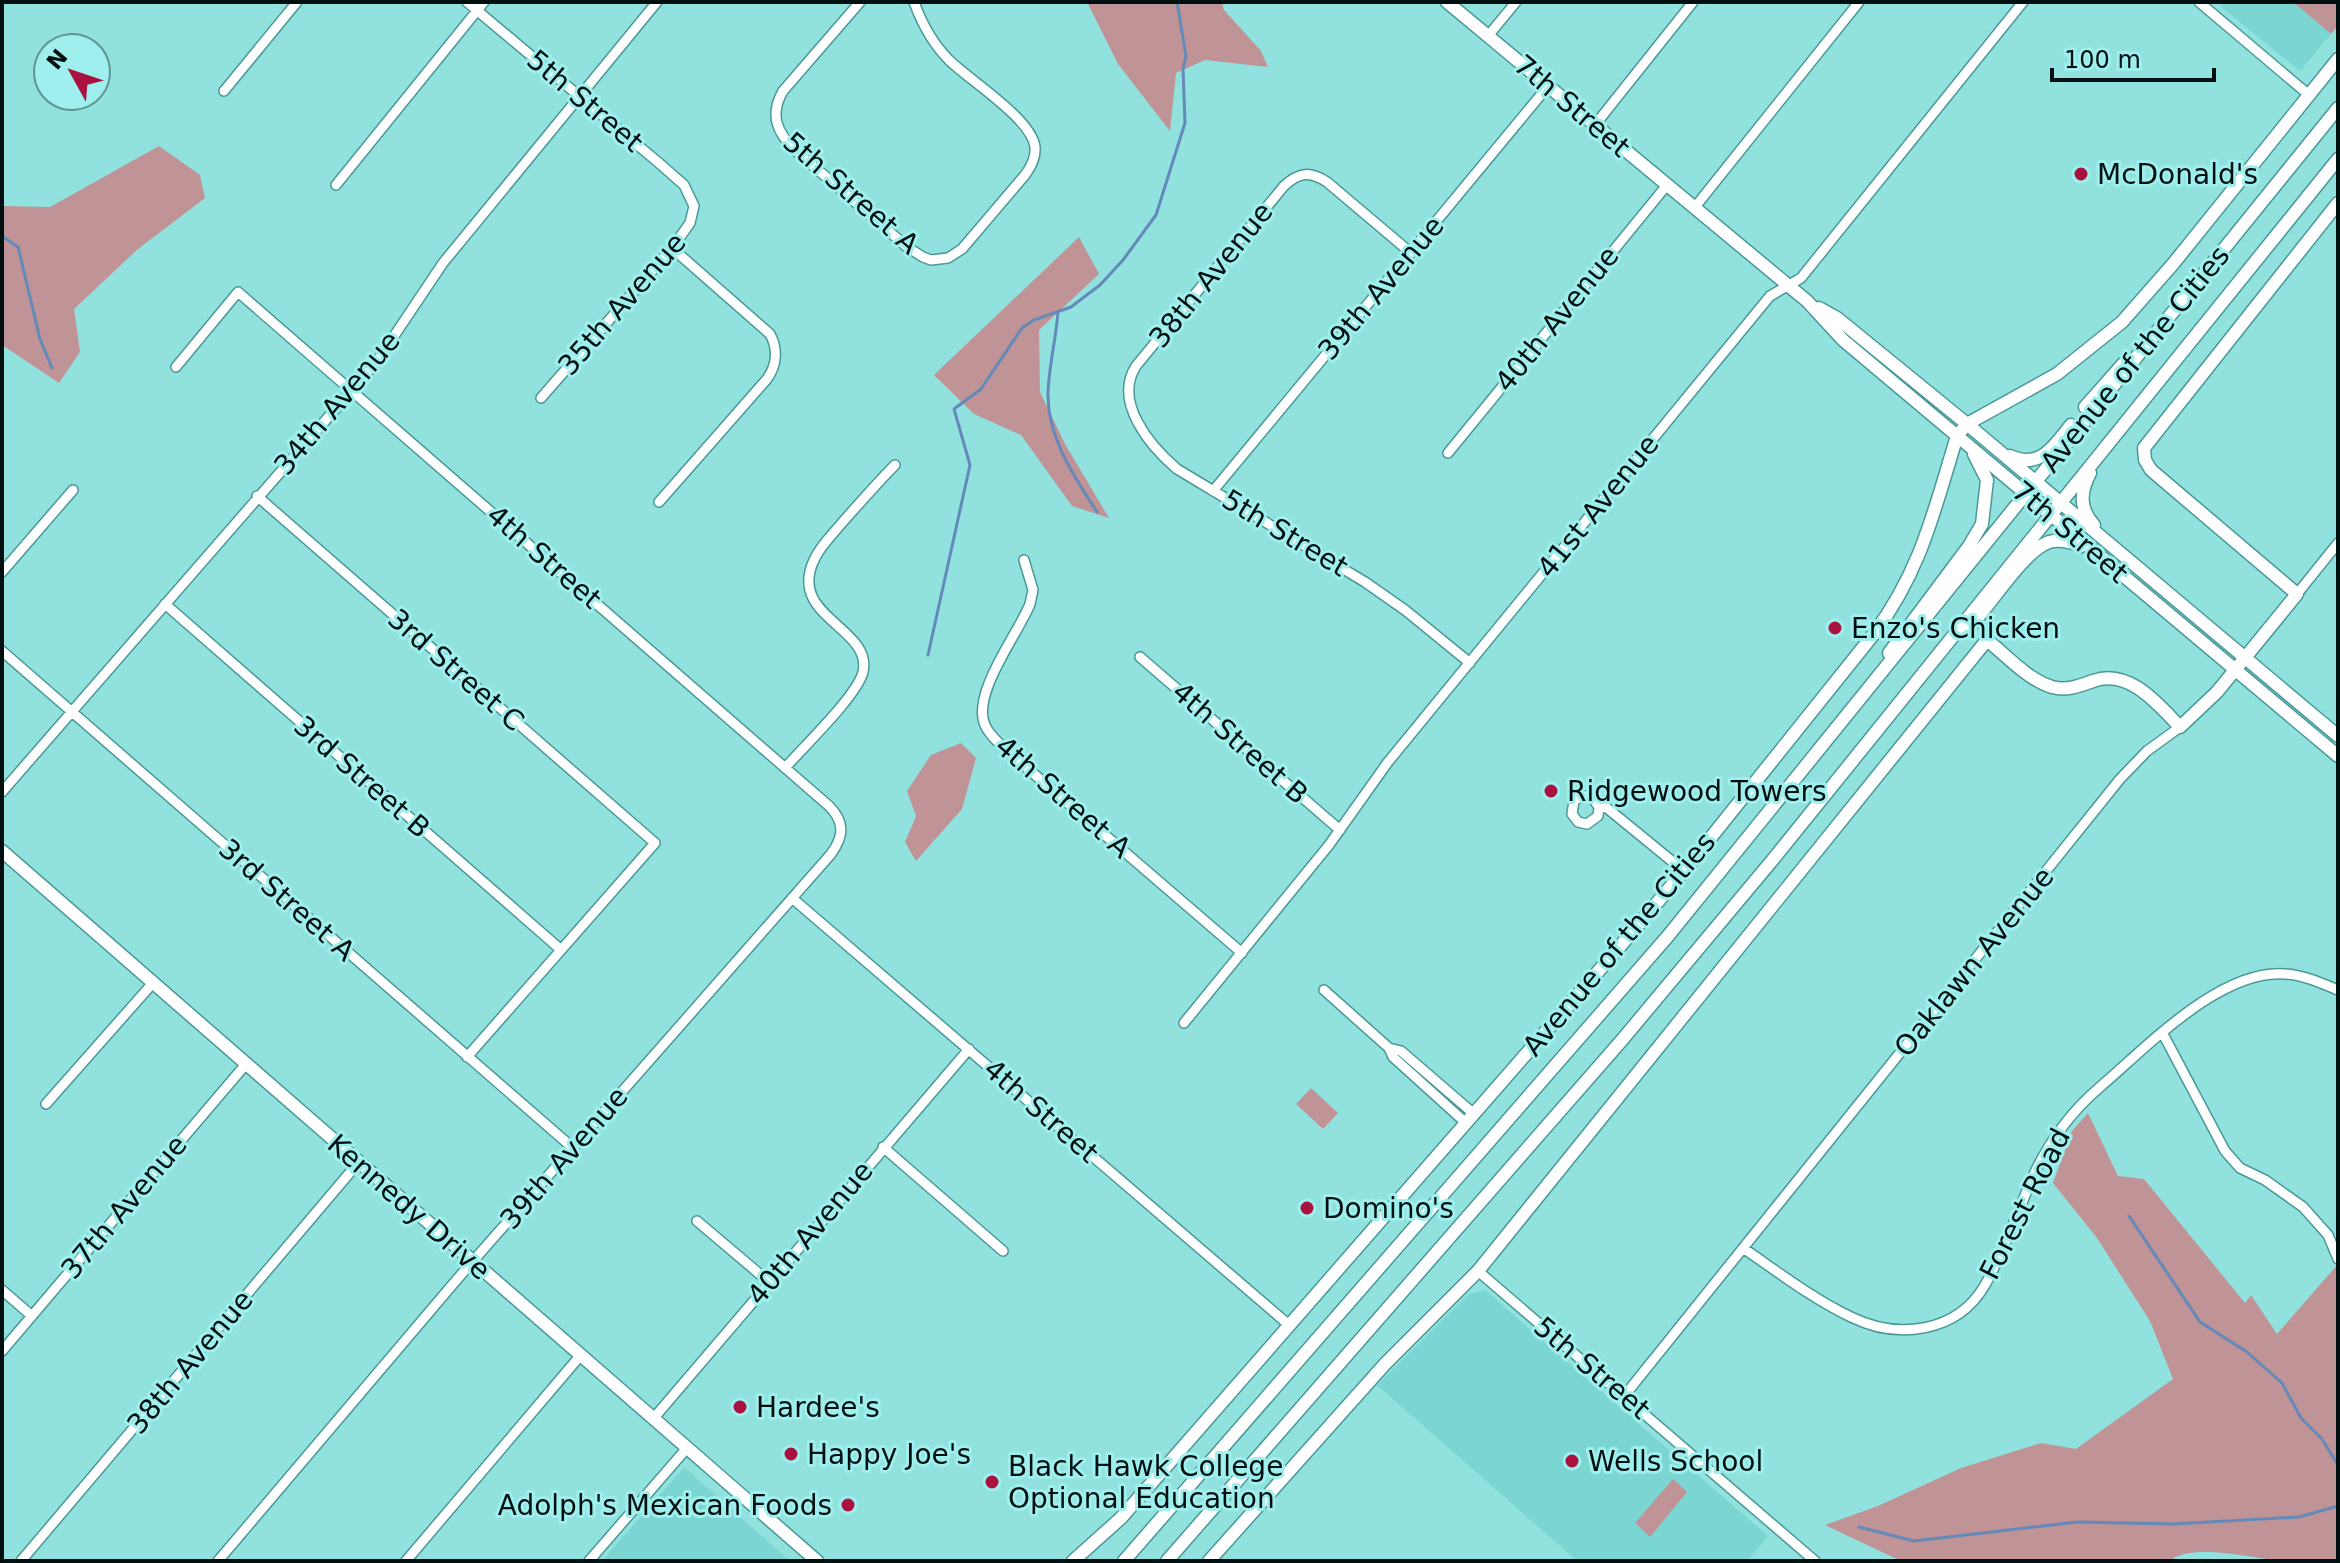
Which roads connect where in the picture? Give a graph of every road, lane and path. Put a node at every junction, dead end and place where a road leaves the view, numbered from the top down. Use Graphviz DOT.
graph roads {
  1 [pos="297,2"];
  2 [pos="467,2"];
  3 [pos="657,2"];
  4 [pos="860,2"];
  5 [pos="914,2"];
  6 [pos="1447,2"];
  7 [pos="1516,2"];
  8 [pos="1693,2"];
  9 [pos="1859,2"];
  10 [pos="2023,2"];
  11 [pos="2199,2"];
  12 [pos="480,6"];
  13 [pos="1488,36"];
  14 [pos="2338,59"];
  15 [pos="1549,85"];
  16 [pos="224,91"];
  17 [pos="2309,95"];
  18 [pos="580,97"];
  19 [pos="2338,108"];
  20 [pos="1595,125"];
  21 [pos="2338,159"];
  22 [pos="336,185"];
  23 [pos="1667,185"];
  24 [pos="2338,203"];
  25 [pos="694,206"];
  26 [pos="1695,207"];
  27 [pos="672,248"];
  28 [pos="1411,253"];
  29 [pos="1788,285"];
  30 [pos="1807,301"];
  31 [pos="2170,316"];
  32 [pos="176,367"];
  33 [pos="1127,385"];
  34 [pos="352,390"];
  35 [pos="541,398"];
  36 [pos="1967,424"];
  37 [pos="1957,436"];
  38 [pos="1968,444"];
  39 [pos="1998,451"];
  40 [pos="1448,453"];
  41 [pos="2101,453"];
  42 [pos="895,465"];
  43 [pos="2036,483"];
  44 [pos="73,490"];
  45 [pos="1213,491"];
  46 [pos="2026,495"];
  47 [pos="257,496"];
  48 [pos="659,502"];
  49 [pos="2060,503"];
  50 [pos="2050,516"];
  51 [pos="2338,543"];
  52 [pos="2092,550"];
  53 [pos="2124,556"];
  54 [pos="1024,560"];
  55 [pos="2,572"];
  56 [pos="2297,594"];
  57 [pos="165,604"];
  58 [pos="2,651"];
  59 [pos="1140,657"];
  60 [pos="2245,658"];
  61 [pos="1470,663"];
  62 [pos="2235,670"];
  63 [pos="1925,671"];
  64 [pos="72,712"];
  65 [pos="1844,720"];
  66 [pos="2180,727"];
  67 [pos="2338,736"];
  68 [pos="2338,756"];
  69 [pos="785,768"];
  70 [pos="2,792"];
  71 [pos="1599,807"];
  72 [pos="842,827"];
  73 [pos="1340,830"];
  74 [pos="2,851"];
  75 [pos="1684,871"];
  76 [pos="792,898"];
  77 [pos="560,949"];
  78 [pos="1242,953"];
  79 [pos="152,984"];
  80 [pos="1324,990"];
  81 [pos="2338,990"];
  82 [pos="1184,1023"];
  83 [pos="2163,1034"];
  84 [pos="969,1049"];
  85 [pos="467,1057"];
  86 [pos="246,1064"];
  87 [pos="46,1104"];
  88 [pos="1470,1118"];
  89 [pos="883,1147"];
  90 [pos="573,1148"];
  91 [pos="358,1163"];
  92 [pos="697,1221"];
  93 [pos="1743,1248"];
  94 [pos="1003,1251"];
  95 [pos="2338,1259"];
  96 [pos="473,1262"];
  97 [pos="1478,1271"];
  98 [pos="769,1282"];
  99 [pos="2,1290"];
  100 [pos="32,1316"];
  101 [pos="1289,1325"];
  102 [pos="2,1351"];
  103 [pos="580,1356"];
  104 [pos="1625,1395"];
  105 [pos="653,1419"];
  106 [pos="687,1448"];
  107 [pos="1174,1504"];
  108 [pos="21,1561"];
  109 [pos="218,1561"];
  110 [pos="406,1561"];
  111 [pos="589,1561"];
  112 [pos="817,1561"];
  113 [pos="1073,1561"];
  114 [pos="1116,1561"];
  115 [pos="1124,1561"];
  116 [pos="1167,1561"];
  117 [pos="1209,1561"];
  118 [pos="1815,1561"];
  1 -- 16 [label="street"];
  2 -- 12 [label="street, 5th Street"];
  3 -- 18 [label="street, 34th Avenue"];
  4 -- 5 [label="street, 5th Street A"];
  6 -- 13 [label="main road, 7th Street"];
  7 -- 13 [label="street"];
  8 -- 20 [label="street"];
  9 -- 26 [label="street"];
  10 -- 29 [label="street, 41st Avenue"];
  11 -- 17 [label="street"];
  12 -- 18 [label="street, 5th Street"];
  12 -- 22 [label="street"];
  13 -- 15 [label="main road, 7th Street"];
  14 -- 17 [label="main road, Avenue of the Cities"];
  15 -- 20 [label="main road, 7th Street"];
  15 -- 28 [label="street, 39th Avenue"];
  17 -- 36 [label="main road, Avenue of the Cities"];
  18 -- 25 [label="street, 5th Street"];
  18 -- 34 [label="street, 34th Avenue"];
  19 -- 31 [label="main road, Avenue of the Cities"];
  20 -- 23 [label="main road, 7th Street"];
  21 -- 41 [label="main road, Avenue of the Cities"];
  23 -- 26 [label="main road, 7th Street"];
  23 -- 40 [label="street, 40th Avenue"];
  24 -- 56 [label="main road"];
  25 -- 27 [label="street, 35th Avenue"];
  26 -- 29 [label="main road, 7th Street"];
  27 -- 35 [label="street, 35th Avenue"];
  27 -- 48 [label="street"];
  28 -- 33 [label="street, 38th Avenue"];
  28 -- 45 [label="street, 39th Avenue"];
  29 -- 30 [label="main road, 7th Street"];
  29 -- 61 [label="street, 41st Avenue"];
  30 -- 36 [label="main road, 7th Street"];
  30 -- 37 [label="main road, 7th Street"];
  31 -- 39 [label="main road"];
  31 -- 43 [label="main road, Avenue of the Cities"];
  32 -- 34 [label="street, 4th Street"];
  33 -- 45 [label="street, 5th Street"];
  34 -- 47 [label="street, 34th Avenue"];
  34 -- 69 [label="street, 4th Street"];
  36 -- 37 [label="main road, Avenue of the Cities"];
  36 -- 39 [label="main road, 7th Street"];
  37 -- 38 [label="main road, 7th Street"];
  37 -- 75 [label="main road, Avenue of the Cities"];
  38 -- 46 [label="main road, 7th Street"];
  38 -- 65 [label="main road"];
  39 -- 43 [label="main road, 7th Street"];
  41 -- 49 [label="main road, Avenue of the Cities"];
  41 -- 53 [label="main road"];
  42 -- 69 [label="street"];
  43 -- 46 [label="main road, Avenue of the Cities"];
  43 -- 49 [label="main road, 7th Street"];
  44 -- 55 [label="street"];
  45 -- 61 [label="street, 5th Street"];
  46 -- 50 [label="main road, 7th Street"];
  46 -- 65 [label="main road, Avenue of the Cities"];
  47 -- 57 [label="street, 34th Avenue"];
  47 -- 77 [label="street, 3rd Street C"];
  49 -- 50 [label="main road, Avenue of the Cities"];
  49 -- 53 [label="main road, 7th Street"];
  50 -- 52 [label="main road, 7th Street"];
  50 -- 63 [label="main road, Avenue of the Cities"];
  51 -- 56 [label="street, Oaklawn Avenue"];
  52 -- 62 [label="main road, 7th Street"];
  52 -- 63 [label="main road"];
  53 -- 60 [label="main road, 7th Street"];
  54 -- 78 [label="street, 4th Street A"];
  56 -- 60 [label="main road, Oaklawn Avenue"];
  57 -- 64 [label="street, 34th Avenue"];
  57 -- 77 [label="street, 3rd Street B"];
  58 -- 64 [label="street, 3rd Street A"];
  59 -- 73 [label="street, 4th Street B"];
  60 -- 62 [label="main road, Oaklawn Avenue"];
  60 -- 67 [label="main road, 7th Street"];
  61 -- 73 [label="street, 41st Avenue"];
  62 -- 66 [label="main road, Oaklawn Avenue"];
  62 -- 68 [label="main road, 7th Street"];
  63 -- 116 [label="main road, Avenue of the Cities"];
  64 -- 70 [label="street, 34th Avenue"];
  64 -- 85 [label="street, 3rd Street A"];
  65 -- 107 [label="main road, Avenue of the Cities"];
  66 -- 93 [label="street, Oaklawn Avenue"];
  66 -- 97 [label="main road"];
  69 -- 72 [label="street, 4th Street"];
  71 -- 75 [label="street"];
  72 -- 76 [label="street, 39th Avenue"];
  73 -- 78 [label="street, 41st Avenue"];
  74 -- 79 [label="main road, Kennedy Drive"];
  75 -- 88 [label="main road, Avenue of the Cities"];
  76 -- 84 [label="street, 4th Street"];
  76 -- 90 [label="street, 39th Avenue"];
  77 -- 85 [label="street"];
  78 -- 82 [label="street, 41st Avenue"];
  79 -- 86 [label="main road, Kennedy Drive"];
  79 -- 87 [label="street"];
  80 -- 88 [label="street"];
  81 -- 83 [label="street, Forest Road"];
  83 -- 93 [label="street, Forest Road"];
  83 -- 95 [label="street"];
  84 -- 89 [label="street, 40th Avenue"];
  84 -- 101 [label="street, 4th Street"];
  85 -- 90 [label="street, 3rd Street A"];
  86 -- 91 [label="main road, Kennedy Drive"];
  86 -- 100 [label="street, 37th Avenue"];
  88 -- 101 [label="main road, Avenue of the Cities"];
  89 -- 94 [label="street"];
  89 -- 98 [label="street, 40th Avenue"];
  90 -- 96 [label="street, 39th Avenue"];
  91 -- 96 [label="main road, Kennedy Drive"];
  91 -- 108 [label="street, 38th Avenue"];
  92 -- 98 [label="street"];
  93 -- 104 [label="street, Oaklawn Avenue"];
  96 -- 103 [label="main road, Kennedy Drive"];
  96 -- 109 [label="street, 39th Avenue"];
  97 -- 104 [label="street, 5th Street"];
  97 -- 117 [label="main road"];
  98 -- 105 [label="street, 40th Avenue"];
  99 -- 100 [label="street"];
  100 -- 102 [label="street, 37th Avenue"];
  101 -- 113 [label="main road, Avenue of the Cities"];
  103 -- 105 [label="main road, Kennedy Drive"];
  103 -- 110 [label="street"];
  104 -- 118 [label="street, 5th Street"];
  105 -- 106 [label="main road, Kennedy Drive"];
  106 -- 111 [label="street"];
  106 -- 112 [label="main road, Kennedy Drive"];
  107 -- 114 [label="main road"];
  107 -- 115 [label="main road, Avenue of the Cities"];
}
